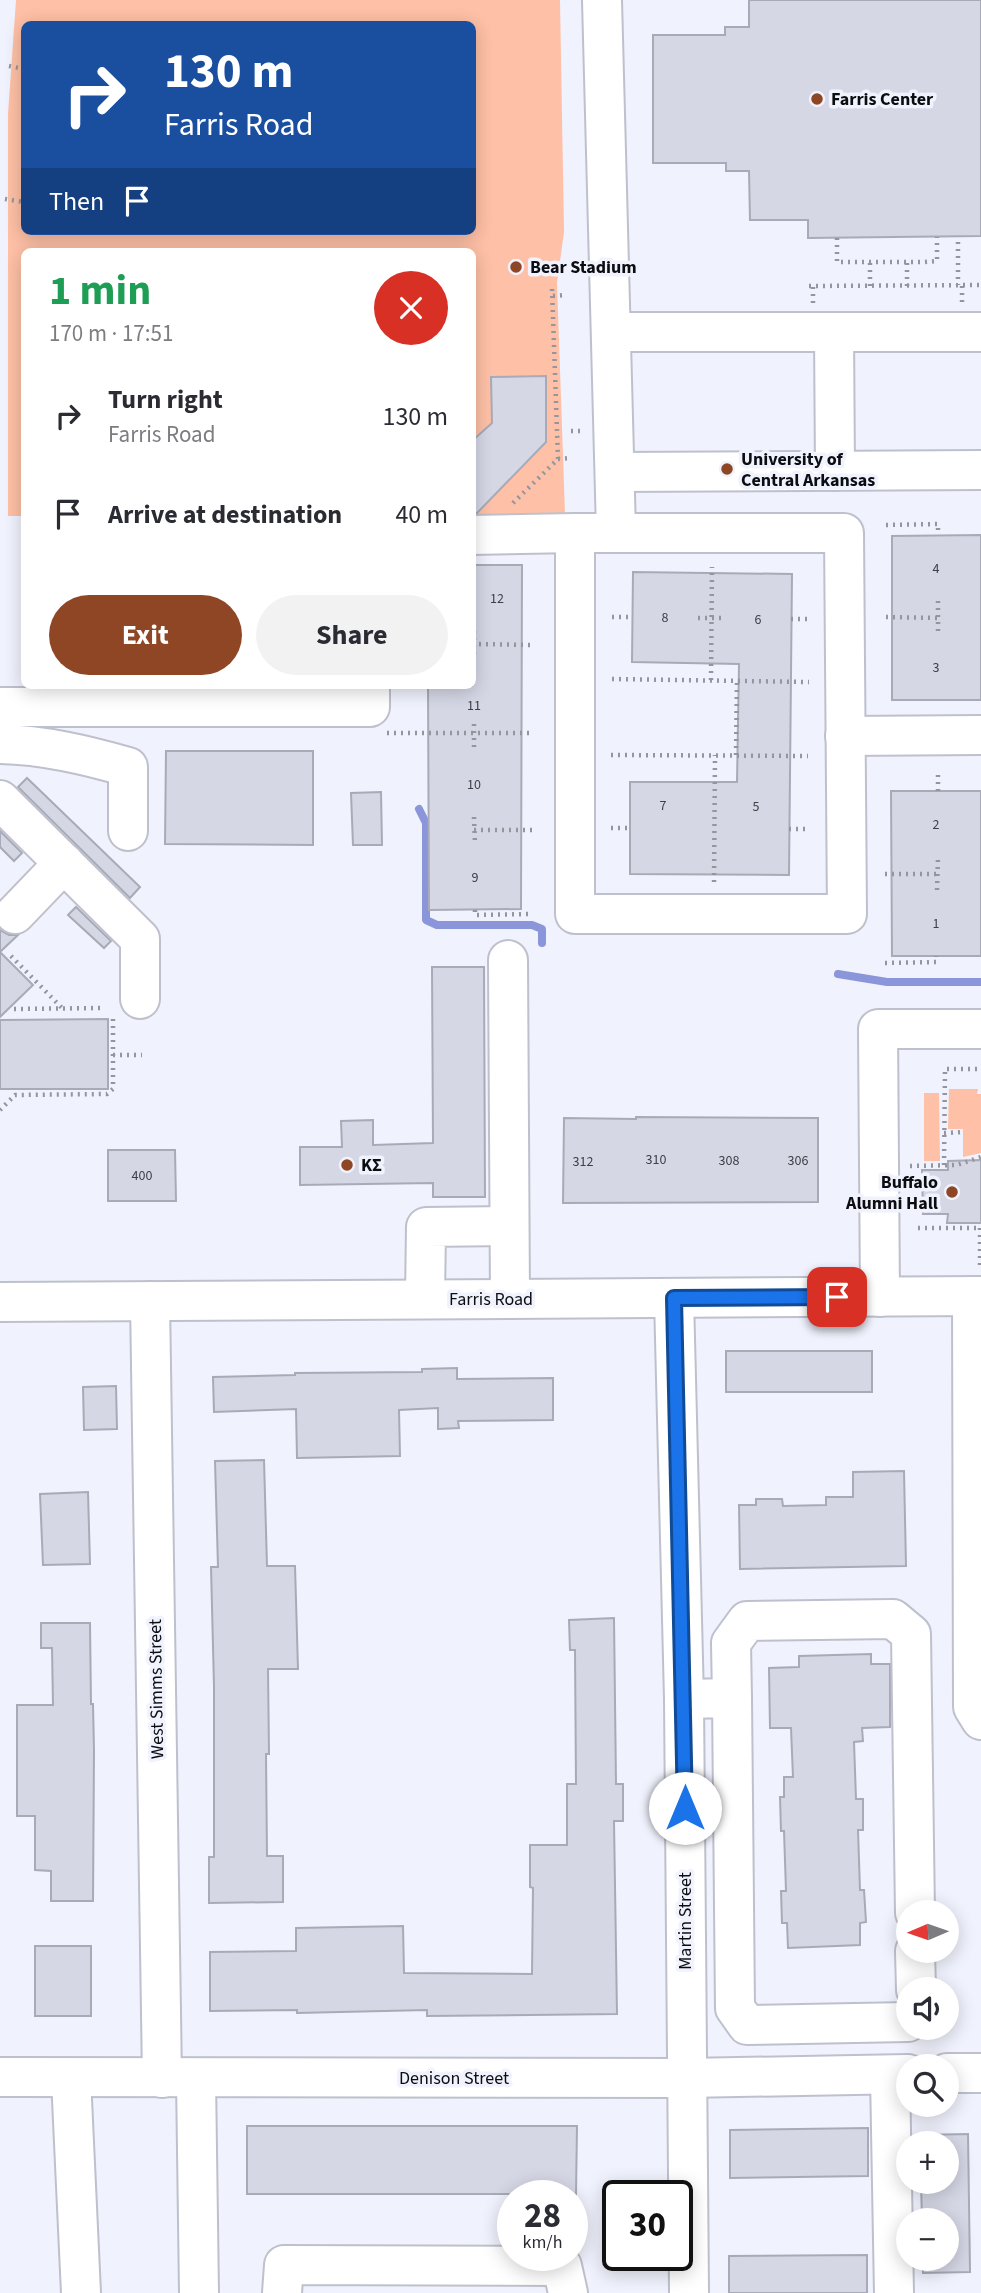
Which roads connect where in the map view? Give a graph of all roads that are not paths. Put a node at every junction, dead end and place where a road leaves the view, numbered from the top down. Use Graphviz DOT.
graph roads {
  1 [pos="602,0"];
  2 [pos="612,332"];
  3 [pos="834,332"];
  4 [pos="981,332"];
  5 [pos="981,470"];
  6 [pos="615,471"];
  7 [pos="835,471"];
  8 [pos="616,532"];
  9 [pos="575,533"];
  10 [pos="476,535"];
  11 [pos="370,689"];
  12 [pos="62,696"];
  13 [pos="0,707"];
  14 [pos="981,735"];
  15 [pos="845,736"];
  16 [pos="0,744"];
  17 [pos="0,800"];
  18 [pos="128,831"];
  19 [pos="64,863"];
  20 [pos="15,914"];
  21 [pos="508,960"];
  22 [pos="119,1005"];
  23 [pos="981,1029"];
  24 [pos="509,1226"];
  25 [pos="978,1287"];
  26 [pos="880,1297"];
  27 [pos="674,1298"];
  28 [pos="425,1299"];
  29 [pos="510,1299"];
  30 [pos="150,1301"];
  31 [pos="0,1302"];
  32 [pos="977,1354"];
  33 [pos="732,1698"];
  34 [pos="684,1699"];
  35 [pos="981,1720"];
  36 [pos="915,1900"];
  37 [pos="896,2022"];
  38 [pos="896,2072"];
  39 [pos="959,2073"];
  40 [pos="981,2073"];
  41 [pos="0,2077"];
  42 [pos="71,2078"];
  43 [pos="179,2078"];
  44 [pos="686,2078"];
  45 [pos="904,2117"];
  46 [pos="81,2293"];
  47 [pos="199,2293"];
  48 [pos="282,2293"];
  49 [pos="568,2293"];
  50 [pos="689,2293"];
  51 [pos="894,2293"];
  1 -- 2 [label="street"];
  2 -- 3 [label="street"];
  2 -- 6 [label="street"];
  3 -- 4 [label="street"];
  3 -- 7 [label="street"];
  5 -- 7 [label="street"];
  6 -- 7 [label="street"];
  6 -- 8 [label="street"];
  8 -- 9 [label="street"];
  8 -- 15 [label="street"];
  9 -- 10 [label="street"];
  9 -- 15 [label="street"];
  11 -- 12 [label="street"];
  12 -- 13 [label="street"];
  14 -- 15 [label="street"];
  16 -- 18 [label="street"];
  17 -- 19 [label="street"];
  19 -- 20 [label="street"];
  19 -- 22 [label="street"];
  21 -- 24 [label="street"];
  23 -- 26 [label="street"];
  24 -- 28 [label="street"];
  24 -- 29 [label="street"];
  25 -- 26 [label="street, Farris Road"];
  25 -- 32 [label="street"];
  26 -- 27 [label="street, Farris Road"];
  27 -- 29 [label="street, Farris Road"];
  27 -- 34 [label="street, Martin Street"];
  28 -- 29 [label="street, Farris Road"];
  28 -- 30 [label="street, Farris Road"];
  30 -- 31 [label="street, Farris Road"];
  30 -- 43 [label="street, West Simms Street"];
  32 -- 35 [label="street"];
  33 -- 34 [label="street"];
  33 -- 36 [label="street"];
  33 -- 37 [label="street"];
  34 -- 44 [label="street, Martin Street"];
  38 -- 44 [label="street, Denison Street"];
  39 -- 40 [label="street"];
  41 -- 42 [label="street, Denison Street"];
  42 -- 43 [label="street, Denison Street"];
  42 -- 46 [label="street"];
  43 -- 44 [label="street, Denison Street"];
  43 -- 47 [label="street, West Simms Street"];
  44 -- 50 [label="street, Martin Street"];
  45 -- 51 [label="street"];
  48 -- 49 [label="street"];
}
